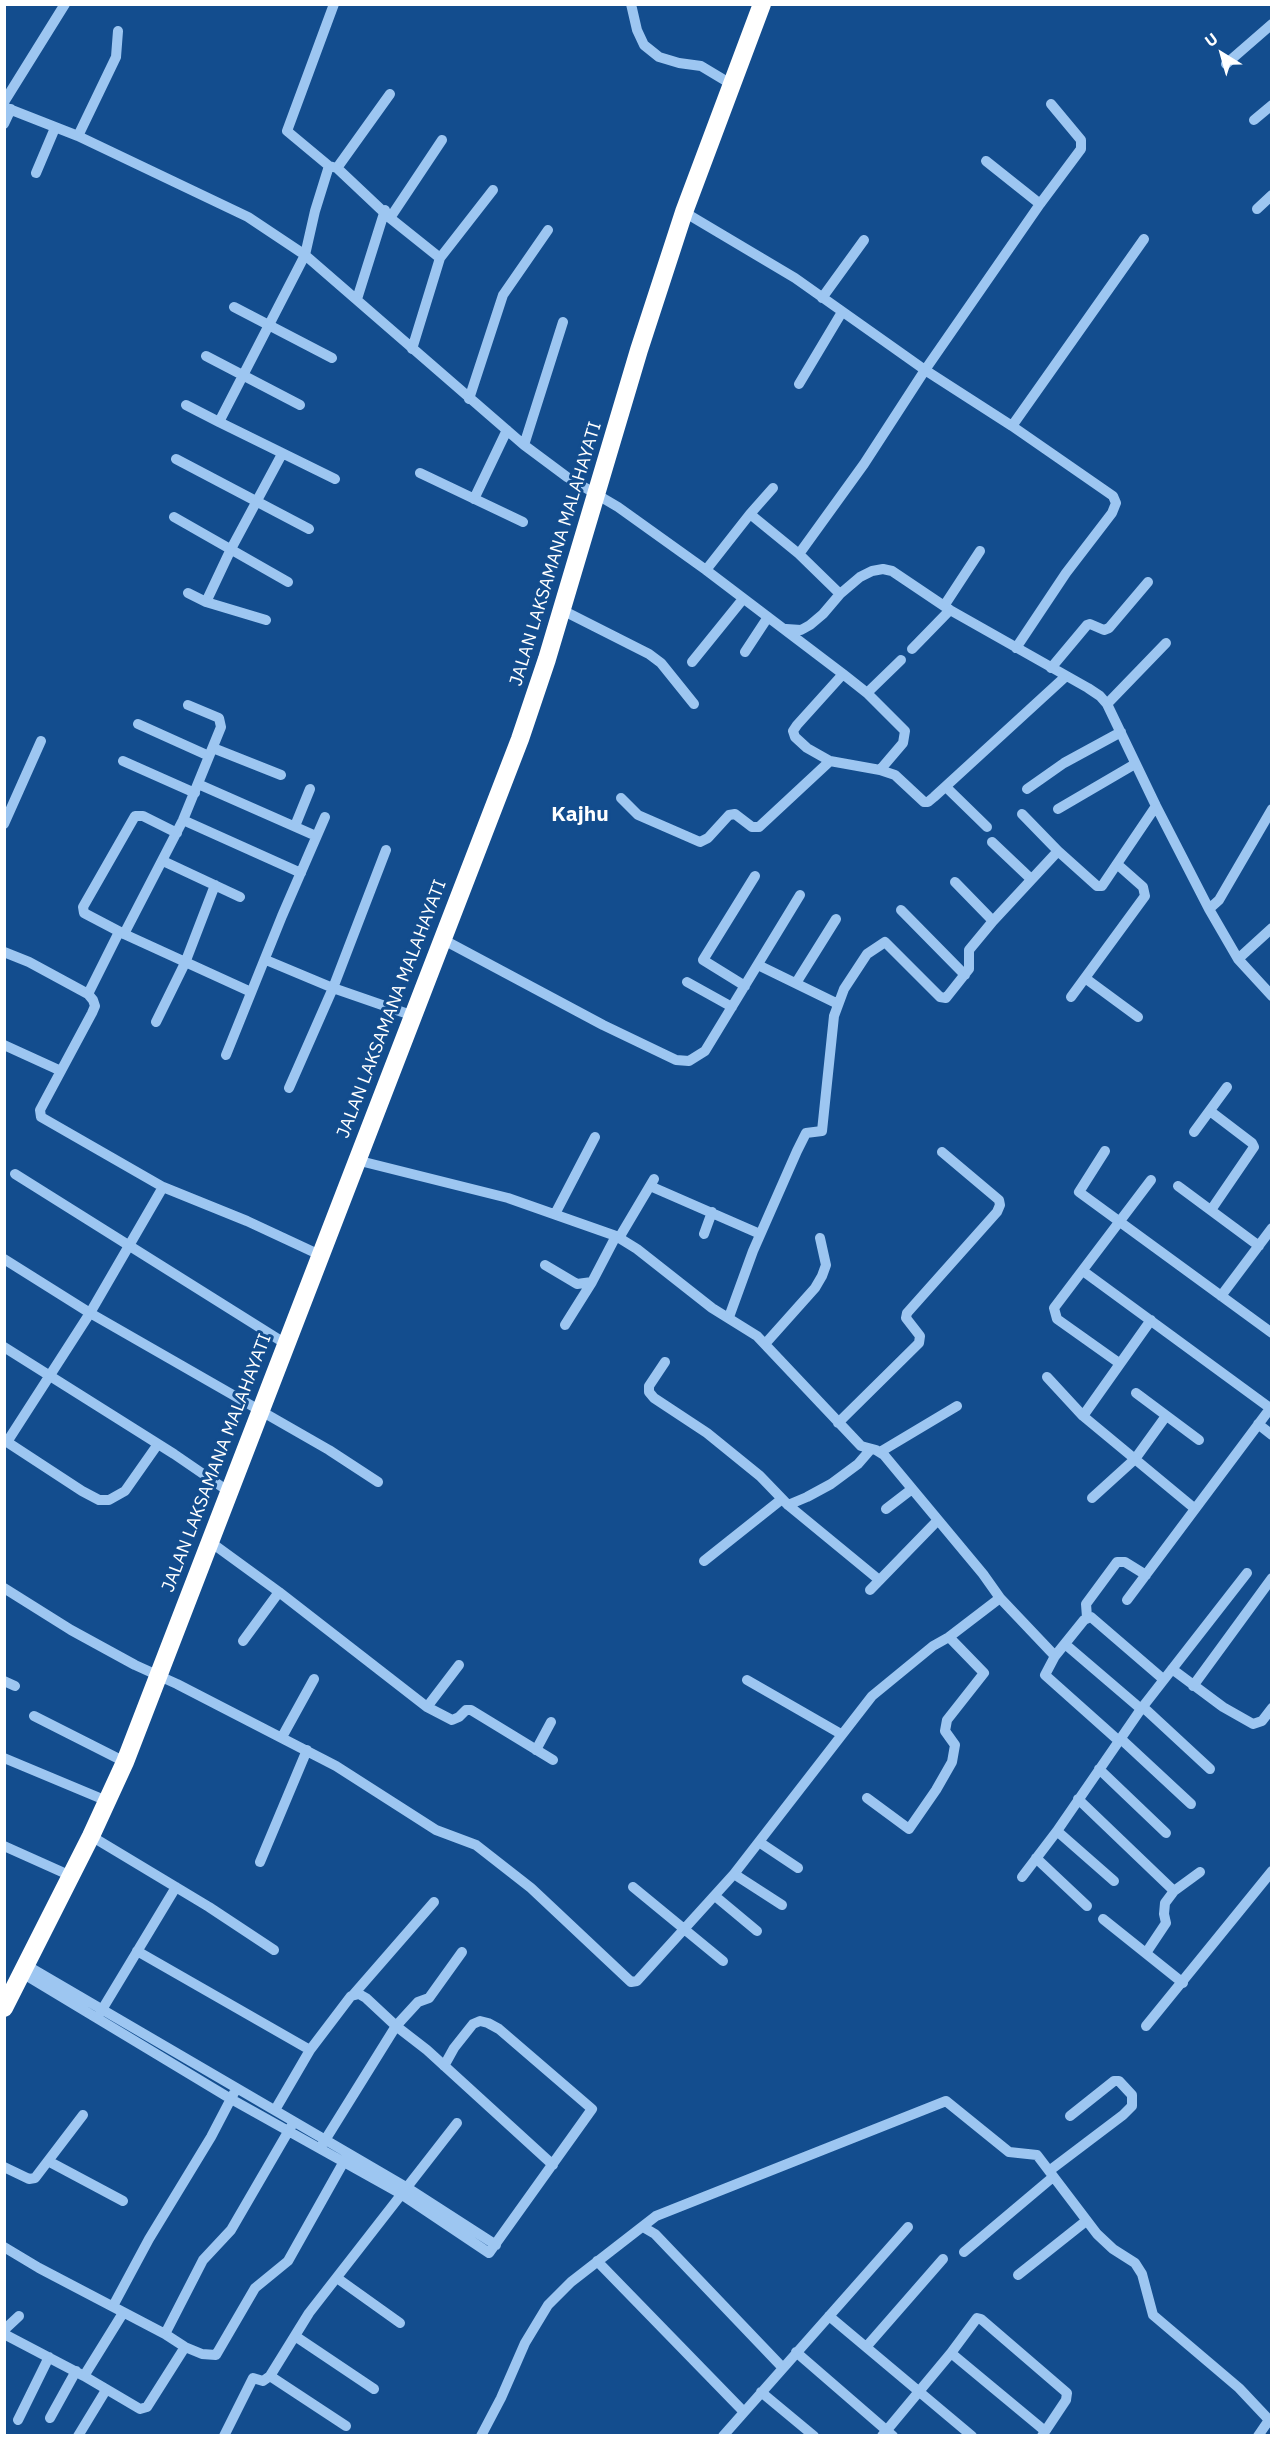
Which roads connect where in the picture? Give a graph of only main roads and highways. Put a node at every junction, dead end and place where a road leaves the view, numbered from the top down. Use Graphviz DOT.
graph roads {
  1 [pos="762,4"];
  2 [pos="18,1974"];
  3 [pos="4,2008"];
  1 -- 2 [label="highway, JALAN LAKSAMANA MALAHAYATI"];
  2 -- 3 [label="highway, JALAN LAKSAMANA MALAHAYATI"];
}
